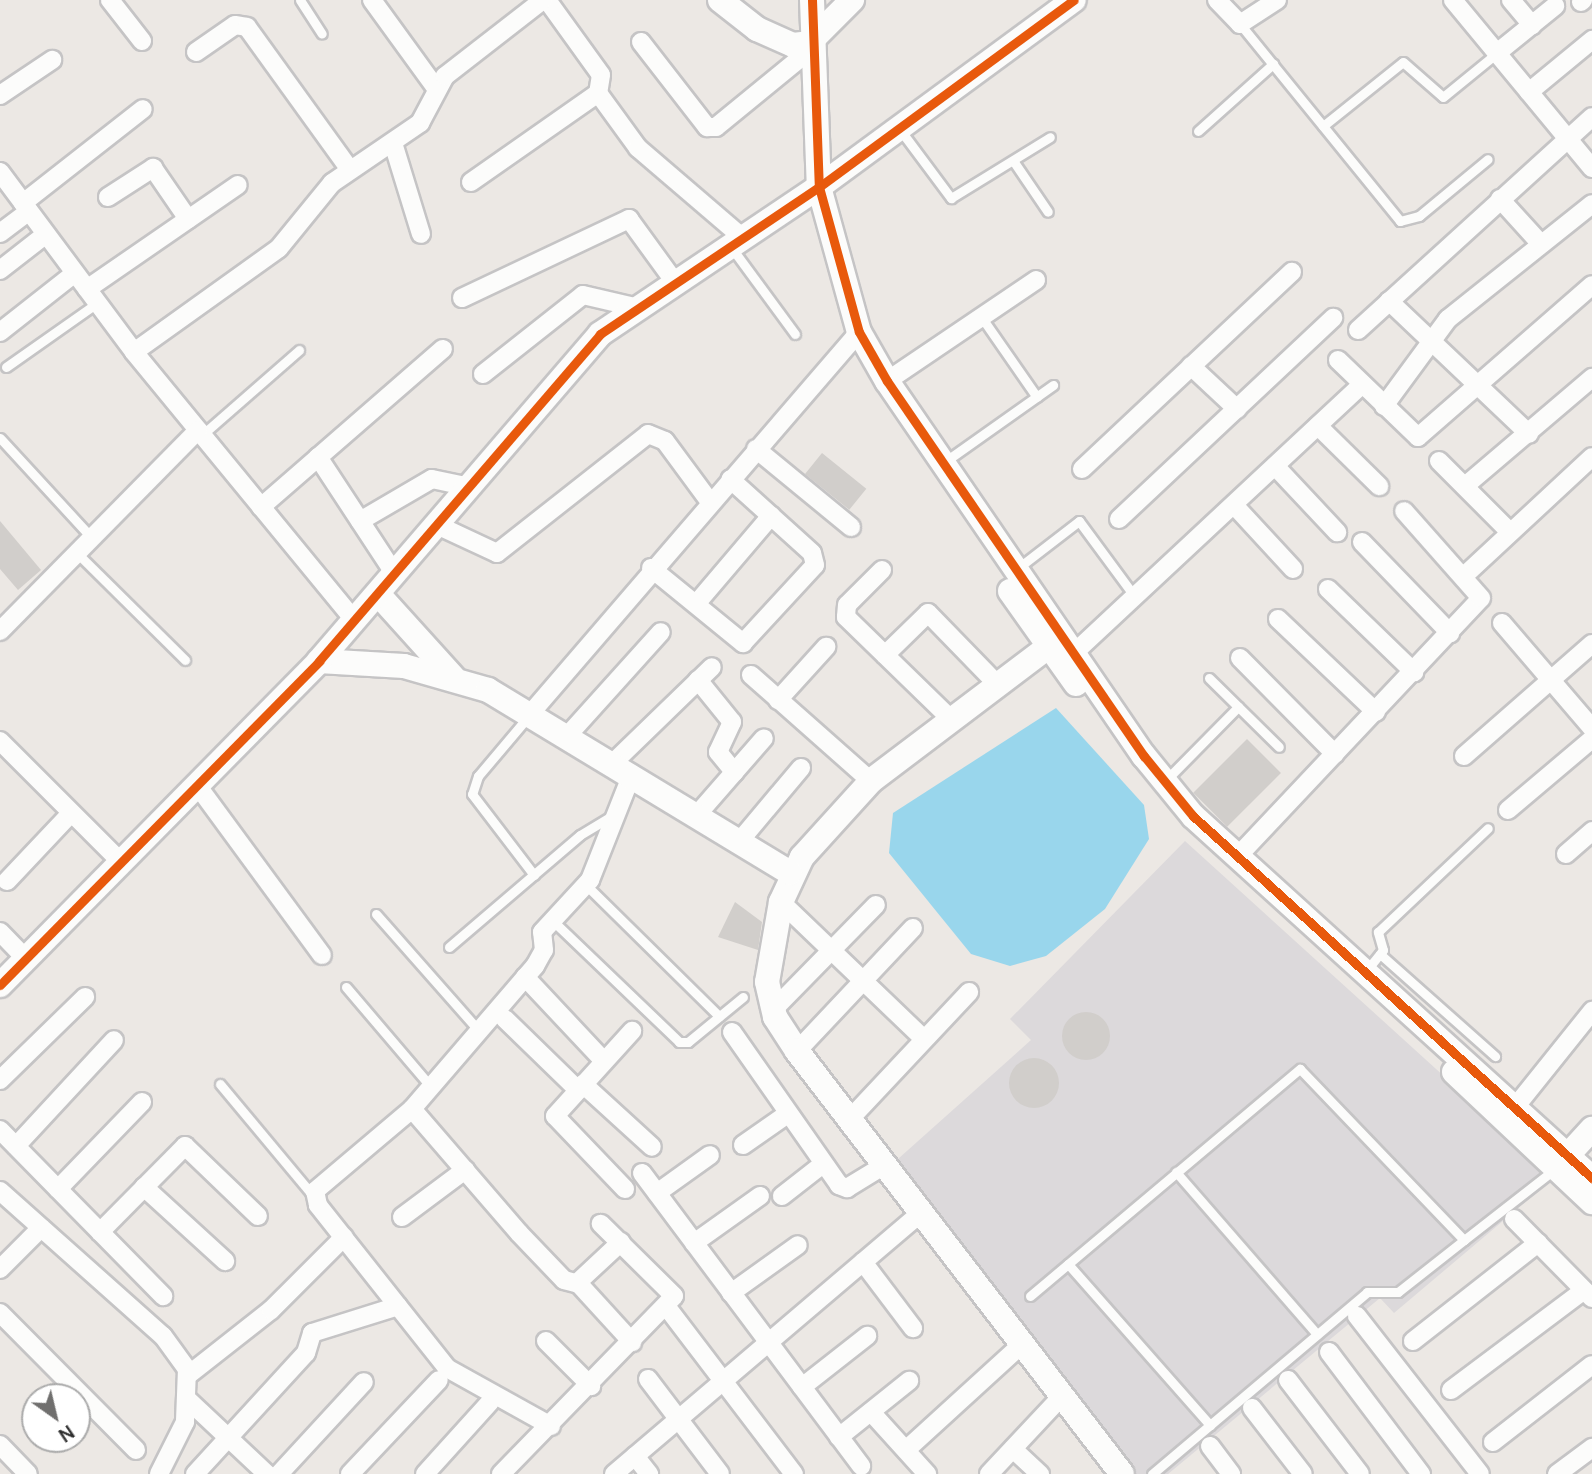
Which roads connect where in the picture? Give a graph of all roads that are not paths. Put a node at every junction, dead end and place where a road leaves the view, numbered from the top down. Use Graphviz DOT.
graph roads {
  1 [pos="110,0"];
  2 [pos="300,0"];
  3 [pos="372,0"];
  4 [pos="545,0"];
  5 [pos="720,0"];
  6 [pos="812,0"];
  7 [pos="851,0"];
  8 [pos="1074,0"];
  9 [pos="1217,0"];
  10 [pos="1277,0"];
  11 [pos="1453,0"];
  12 [pos="1511,0"];
  13 [pos="1555,6"];
  14 [pos="1240,24"];
  15 [pos="1532,25"];
  16 [pos="322,34"];
  17 [pos="1592,40"];
  18 [pos="142,41"];
  19 [pos="641,42"];
  20 [pos="810,47"];
  21 [pos="196,52"];
  22 [pos="1497,53"];
  23 [pos="52,60"];
  24 [pos="1273,64"];
  25 [pos="436,88"];
  26 [pos="1529,92"];
  27 [pos="598,93"];
  28 [pos="0,95"];
  29 [pos="143,109"];
  30 [pos="1592,117"];
  31 [pos="1323,126"];
  32 [pos="900,128"];
  33 [pos="1198,131"];
  34 [pos="1050,137"];
  35 [pos="1567,138"];
  36 [pos="393,143"];
  37 [pos="1488,159"];
  38 [pos="1014,162"];
  39 [pos="1592,168"];
  40 [pos="350,170"];
  41 [pos="0,172"];
  42 [pos="471,182"];
  43 [pos="238,185"];
  44 [pos="819,187"];
  45 [pos="108,197"];
  46 [pos="1500,199"];
  47 [pos="1592,204"];
  48 [pos="26,207"];
  49 [pos="1048,212"];
  50 [pos="188,219"];
  51 [pos="0,233"];
  52 [pos="46,234"];
  53 [pos="421,234"];
  54 [pos="736,242"];
  55 [pos="1541,244"];
  56 [pos="0,270"];
  57 [pos="1292,272"];
  58 [pos="75,273"];
  59 [pos="1037,280"];
  60 [pos="674,281"];
  61 [pos="1592,285"];
  62 [pos="92,296"];
  63 [pos="462,298"];
  64 [pos="1389,301"];
  65 [pos="635,307"];
  66 [pos="982,318"];
  67 [pos="1333,318"];
  68 [pos="1357,330"];
  69 [pos="0,332"];
  70 [pos="796,334"];
  71 [pos="862,338"];
  72 [pos="1431,340"];
  73 [pos="443,349"];
  74 [pos="299,350"];
  75 [pos="134,352"];
  76 [pos="1338,360"];
  77 [pos="1191,366"];
  78 [pos="6,367"];
  79 [pos="483,374"];
  80 [pos="1592,378"];
  81 [pos="887,382"];
  82 [pos="1476,383"];
  83 [pos="1362,384"];
  84 [pos="1053,385"];
  85 [pos="1037,397"];
  86 [pos="1384,406"];
  87 [pos="1235,411"];
  88 [pos="1318,426"];
  89 [pos="200,433"];
  90 [pos="1529,434"];
  91 [pos="0,438"];
  92 [pos="756,449"];
  93 [pos="318,457"];
  94 [pos="1592,457"];
  95 [pos="1439,461"];
  96 [pos="943,463"];
  97 [pos="1275,466"];
  98 [pos="1082,469"];
  99 [pos="730,479"];
  100 [pos="1379,486"];
  101 [pos="1465,486"];
  102 [pos="469,487"];
  103 [pos="710,502"];
  104 [pos="1234,505"];
  105 [pos="261,507"];
  106 [pos="1404,511"];
  107 [pos="771,516"];
  108 [pos="1119,519"];
  109 [pos="360,521"];
  110 [pos="437,525"];
  111 [pos="851,527"];
  112 [pos="1508,530"];
  113 [pos="1338,532"];
  114 [pos="92,538"];
  115 [pos="1362,542"];
  116 [pos="77,553"];
  117 [pos="651,568"];
  118 [pos="1293,569"];
  119 [pos="882,570"];
  120 [pos="1016,570"];
  121 [pos="395,574"];
  122 [pos="1465,575"];
  123 [pos="1328,589"];
  124 [pos="378,594"];
  125 [pos="1135,597"];
  126 [pos="696,604"];
  127 [pos="1278,619"];
  128 [pos="355,621"];
  129 [pos="1502,623"];
  130 [pos="0,631"];
  131 [pos="661,632"];
  132 [pos="1450,633"];
  133 [pos="1592,644"];
  134 [pos="826,647"];
  135 [pos="1048,647"];
  136 [pos="1074,653"];
  137 [pos="885,655"];
  138 [pos="1240,658"];
  139 [pos="185,660"];
  140 [pos="319,661"];
  141 [pos="712,667"];
  142 [pos="1413,672"];
  143 [pos="751,676"];
  144 [pos="454,678"];
  145 [pos="1209,678"];
  146 [pos="698,680"];
  147 [pos="1551,681"];
  148 [pos="997,684"];
  149 [pos="778,700"];
  150 [pos="1238,707"];
  151 [pos="1376,712"];
  152 [pos="531,713"];
  153 [pos="950,718"];
  154 [pos="1592,728"];
  155 [pos="569,734"];
  156 [pos="764,738"];
  157 [pos="1592,738"];
  158 [pos="0,741"];
  159 [pos="1279,747"];
  160 [pos="1335,754"];
  161 [pos="1464,756"];
  162 [pos="623,768"];
  163 [pos="801,768"];
  164 [pos="734,772"];
  165 [pos="871,781"];
  166 [pos="1165,781"];
  167 [pos="197,785"];
  168 [pos="1508,810"];
  169 [pos="71,813"];
  170 [pos="617,813"];
  171 [pos="696,816"];
  172 [pos="1488,828"];
  173 [pos="1592,831"];
  174 [pos="738,844"];
  175 [pos="1566,854"];
  176 [pos="1238,856"];
  177 [pos="121,863"];
  178 [pos="790,873"];
  179 [pos="534,875"];
  180 [pos="7,881"];
  181 [pos="586,885"];
  182 [pos="781,902"];
  183 [pos="876,905"];
  184 [pos="376,914"];
  185 [pos="552,920"];
  186 [pos="913,928"];
  187 [pos="0,932"];
  188 [pos="449,947"];
  189 [pos="832,951"];
  190 [pos="322,955"];
  191 [pos="26,959"];
  192 [pos="1373,962"];
  193 [pos="525,977"];
  194 [pos="864,982"];
  195 [pos="0,985"];
  196 [pos="346,987"];
  197 [pos="969,992"];
  198 [pos="85,997"];
  199 [pos="743,997"];
  200 [pos="773,1010"];
  201 [pos="1592,1012"];
  202 [pos="719,1016"];
  203 [pos="505,1019"];
  204 [pos="479,1031"];
  205 [pos="632,1031"];
  206 [pos="732,1032"];
  207 [pos="924,1039"];
  208 [pos="114,1040"];
  209 [pos="797,1051"];
  210 [pos="1495,1056"];
  211 [pos="604,1061"];
  212 [pos="0,1080"];
  213 [pos="220,1084"];
  214 [pos="431,1087"];
  215 [pos="580,1087"];
  216 [pos="142,1102"];
  217 [pos="1516,1106"];
  218 [pos="412,1109"];
  219 [pos="786,1115"];
  220 [pos="848,1121"];
  221 [pos="1592,1129"];
  222 [pos="0,1130"];
  223 [pos="743,1145"];
  224 [pos="16,1146"];
  225 [pos="652,1147"];
  226 [pos="710,1155"];
  227 [pos="1563,1163"];
  228 [pos="823,1164"];
  229 [pos="883,1166"];
  230 [pos="465,1170"];
  231 [pos="1177,1171"];
  232 [pos="642,1173"];
  233 [pos="1592,1178"];
  234 [pos="144,1187"];
  235 [pos="58,1189"];
  236 [pos="625,1189"];
  237 [pos="0,1191"];
  238 [pos="657,1193"];
  239 [pos="760,1196"];
  240 [pos="782,1196"];
  241 [pos="315,1198"];
  242 [pos="1592,1202"];
  243 [pos="919,1214"];
  244 [pos="258,1216"];
  245 [pos="402,1217"];
  246 [pos="1514,1219"];
  247 [pos="601,1224"];
  248 [pos="41,1227"];
  249 [pos="100,1232"];
  250 [pos="344,1237"];
  251 [pos="1464,1240"];
  252 [pos="621,1242"];
  253 [pos="694,1243"];
  254 [pos="1538,1243"];
  255 [pos="798,1245"];
  256 [pos="225,1261"];
  257 [pos="863,1262"];
  258 [pos="1068,1264"];
  259 [pos="0,1269"];
  260 [pos="577,1283"];
  261 [pos="731,1293"];
  262 [pos="1588,1294"];
  263 [pos="163,1296"];
  264 [pos="1030,1296"];
  265 [pos="398,1306"];
  266 [pos="666,1306"];
  267 [pos="0,1312"];
  268 [pos="1357,1317"];
  269 [pos="913,1328"];
  270 [pos="1317,1334"];
  271 [pos="867,1336"];
  272 [pos="546,1341"];
  273 [pos="767,1341"];
  274 [pos="1413,1341"];
  275 [pos="632,1342"];
  276 [pos="1023,1343"];
  277 [pos="1328,1353"];
  278 [pos="1592,1365"];
  279 [pos="187,1376"];
  280 [pos="649,1379"];
  281 [pos="721,1379"];
  282 [pos="439,1380"];
  283 [pos="1288,1380"];
  284 [pos="909,1381"];
  285 [pos="364,1382"];
  286 [pos="591,1386"];
  287 [pos="802,1387"];
  288 [pos="1451,1390"];
  289 [pos="1063,1395"];
  290 [pos="186,1398"];
  291 [pos="490,1402"];
  292 [pos="1252,1408"];
  293 [pos="871,1412"];
  294 [pos="678,1418"];
  295 [pos="1210,1425"];
  296 [pos="551,1426"];
  297 [pos="227,1437"];
  298 [pos="839,1437"];
  299 [pos="1493,1442"];
  300 [pos="0,1445"];
  301 [pos="1210,1446"];
  302 [pos="1592,1448"];
  303 [pos="1013,1449"];
  304 [pos="136,1450"];
  305 [pos="906,1450"];
  306 [pos="635,1456"];
  307 [pos="861,1466"];
  308 [pos="1475,1472"];
  309 [pos="506,1473"];
  310 [pos="28,1474"];
  311 [pos="159,1474"];
  312 [pos="195,1474"];
  313 [pos="267,1474"];
  314 [pos="279,1474"];
  315 [pos="350,1474"];
  316 [pos="425,1474"];
  317 [pos="614,1474"];
  318 [pos="649,1474"];
  319 [pos="720,1474"];
  320 [pos="794,1474"];
  321 [pos="927,1474"];
  322 [pos="989,1474"];
  323 [pos="1040,1474"];
  324 [pos="1122,1474"];
  325 [pos="1152,1474"];
  326 [pos="1231,1474"];
  327 [pos="1303,1474"];
  328 [pos="1360,1474"];
  329 [pos="1421,1474"];
  330 [pos="1557,1474"];
  1 -- 18 [label="street"];
  2 -- 16 [label="lane"];
  3 -- 25 [label="street"];
  4 -- 25 [label="street"];
  4 -- 27 [label="street"];
  5 -- 20 [label="street"];
  6 -- 20 [label="street"];
  7 -- 20 [label="street"];
  8 -- 32 [label="street"];
  9 -- 14 [label="street"];
  10 -- 14 [label="street"];
  11 -- 22 [label="street"];
  12 -- 15 [label="street"];
  13 -- 15 [label="street"];
  14 -- 24 [label="lane"];
  15 -- 22 [label="street"];
  17 -- 26 [label="street"];
  19 -- 20 [label="street"];
  20 -- 44 [label="street"];
  21 -- 40 [label="street"];
  22 -- 26 [label="street"];
  22 -- 31 [label="lane"];
  23 -- 28 [label="street"];
  24 -- 31 [label="lane"];
  24 -- 33 [label="lane"];
  25 -- 36 [label="street"];
  26 -- 35 [label="street"];
  27 -- 42 [label="street"];
  27 -- 54 [label="street"];
  29 -- 48 [label="street"];
  30 -- 35 [label="street"];
  31 -- 37 [label="lane"];
  32 -- 38 [label="lane"];
  32 -- 44 [label="street"];
  34 -- 38 [label="lane"];
  35 -- 39 [label="street"];
  35 -- 46 [label="street"];
  36 -- 40 [label="street"];
  36 -- 53 [label="street"];
  38 -- 49 [label="lane"];
  40 -- 75 [label="street"];
  41 -- 48 [label="street"];
  43 -- 50 [label="street"];
  44 -- 54 [label="street"];
  44 -- 71 [label="street"];
  45 -- 50 [label="street"];
  46 -- 55 [label="street"];
  46 -- 64 [label="street"];
  47 -- 55 [label="street"];
  48 -- 51 [label="street"];
  48 -- 52 [label="street"];
  50 -- 62 [label="street"];
  52 -- 56 [label="street"];
  52 -- 58 [label="street"];
  54 -- 60 [label="street"];
  54 -- 70 [label="lane"];
  55 -- 72 [label="street"];
  57 -- 77 [label="street"];
  58 -- 62 [label="street"];
  58 -- 69 [label="street"];
  59 -- 66 [label="street"];
  60 -- 63 [label="street"];
  60 -- 65 [label="street"];
  61 -- 82 [label="street"];
  62 -- 75 [label="street"];
  62 -- 78 [label="lane"];
  64 -- 68 [label="street"];
  64 -- 72 [label="street"];
  65 -- 79 [label="street"];
  65 -- 102 [label="street"];
  66 -- 81 [label="street"];
  66 -- 85 [label="lane"];
  67 -- 87 [label="street"];
  71 -- 81 [label="street"];
  71 -- 92 [label="street"];
  71 -- 135 [label="street"];
  72 -- 82 [label="street"];
  72 -- 86 [label="street"];
  73 -- 93 [label="street"];
  74 -- 89 [label="lane"];
  75 -- 89 [label="street"];
  76 -- 83 [label="street"];
  77 -- 87 [label="street"];
  77 -- 98 [label="street"];
  80 -- 90 [label="street"];
  81 -- 96 [label="street"];
  82 -- 86 [label="street"];
  82 -- 90 [label="street"];
  83 -- 86 [label="street"];
  83 -- 88 [label="street"];
  84 -- 85 [label="lane"];
  85 -- 96 [label="lane"];
  87 -- 108 [label="street"];
  88 -- 97 [label="street"];
  88 -- 100 [label="street"];
  89 -- 105 [label="street"];
  89 -- 114 [label="street"];
  90 -- 101 [label="street"];
  91 -- 114 [label="lane"];
  92 -- 99 [label="street"];
  92 -- 111 [label="street"];
  93 -- 105 [label="street"];
  93 -- 109 [label="street"];
  94 -- 112 [label="street"];
  95 -- 101 [label="street"];
  96 -- 120 [label="street"];
  97 -- 104 [label="street"];
  97 -- 113 [label="street"];
  99 -- 103 [label="street"];
  99 -- 107 [label="street"];
  101 -- 112 [label="street"];
  102 -- 109 [label="street"];
  102 -- 110 [label="street"];
  103 -- 110 [label="street"];
  103 -- 117 [label="street"];
  104 -- 118 [label="street"];
  104 -- 125 [label="street"];
  105 -- 128 [label="street"];
  106 -- 122 [label="street"];
  107 -- 126 [label="street"];
  107 -- 126 [label="street"];
  109 -- 121 [label="street"];
  110 -- 121 [label="street"];
  112 -- 122 [label="street"];
  114 -- 116 [label="street"];
  115 -- 132 [label="street"];
  116 -- 130 [label="street"];
  116 -- 139 [label="lane"];
  117 -- 126 [label="street"];
  117 -- 152 [label="street"];
  119 -- 137 [label="street"];
  120 -- 125 [label="lane"];
  120 -- 136 [label="street"];
  121 -- 124 [label="street"];
  122 -- 132 [label="street"];
  123 -- 142 [label="street"];
  124 -- 128 [label="street"];
  124 -- 144 [label="street"];
  125 -- 136 [label="street"];
  127 -- 151 [label="street"];
  128 -- 140 [label="street"];
  129 -- 147 [label="street"];
  131 -- 155 [label="street"];
  132 -- 142 [label="street"];
  133 -- 147 [label="street"];
  134 -- 149 [label="street"];
  135 -- 148 [label="street"];
  135 -- 227 [label="street"];
  136 -- 166 [label="street"];
  137 -- 148 [label="street"];
  137 -- 153 [label="street"];
  138 -- 160 [label="street"];
  140 -- 144 [label="street"];
  140 -- 167 [label="street"];
  141 -- 146 [label="street"];
  142 -- 151 [label="street"];
  143 -- 149 [label="street"];
  144 -- 152 [label="street"];
  145 -- 150 [label="lane"];
  146 -- 162 [label="street"];
  146 -- 164 [label="street"];
  147 -- 154 [label="street"];
  147 -- 161 [label="street"];
  148 -- 153 [label="street"];
  149 -- 165 [label="street"];
  150 -- 159 [label="lane"];
  150 -- 166 [label="lane"];
  151 -- 160 [label="street"];
  152 -- 155 [label="street"];
  152 -- 179 [label="lane"];
  153 -- 165 [label="street"];
  155 -- 162 [label="street"];
  156 -- 164 [label="street"];
  157 -- 168 [label="street"];
  158 -- 169 [label="street"];
  160 -- 176 [label="street"];
  162 -- 170 [label="street"];
  162 -- 171 [label="street"];
  163 -- 174 [label="street"];
  164 -- 171 [label="street"];
  165 -- 178 [label="street"];
  166 -- 176 [label="street"];
  167 -- 177 [label="street"];
  167 -- 190 [label="street"];
  169 -- 177 [label="street"];
  169 -- 180 [label="street"];
  170 -- 179 [label="lane"];
  170 -- 181 [label="street"];
  171 -- 174 [label="street"];
  172 -- 192 [label="lane"];
  173 -- 175 [label="street"];
  174 -- 178 [label="street"];
  176 -- 192 [label="street"];
  177 -- 191 [label="street"];
  178 -- 182 [label="street"];
  179 -- 188 [label="lane"];
  181 -- 185 [label="street"];
  181 -- 202 [label="lane"];
  182 -- 189 [label="street"];
  182 -- 200 [label="street"];
  183 -- 189 [label="street"];
  184 -- 204 [label="lane"];
  185 -- 193 [label="street"];
  185 -- 202 [label="lane"];
  186 -- 194 [label="street"];
  187 -- 191 [label="street"];
  189 -- 194 [label="street"];
  189 -- 200 [label="street"];
  191 -- 195 [label="street"];
  192 -- 210 [label="lane"];
  192 -- 217 [label="street"];
  193 -- 204 [label="street"];
  193 -- 211 [label="street"];
  194 -- 207 [label="street"];
  194 -- 209 [label="street"];
  196 -- 214 [label="lane"];
  197 -- 207 [label="street"];
  198 -- 212 [label="street"];
  199 -- 202 [label="lane"];
  200 -- 209 [label="street"];
  201 -- 217 [label="street"];
  203 -- 215 [label="street"];
  204 -- 214 [label="street"];
  205 -- 211 [label="street"];
  206 -- 219 [label="street"];
  207 -- 220 [label="street"];
  208 -- 224 [label="street"];
  209 -- 220 [label="street"];
  211 -- 215 [label="street"];
  213 -- 241 [label="lane"];
  214 -- 218 [label="street"];
  215 -- 225 [label="street"];
  215 -- 236 [label="street"];
  216 -- 235 [label="street"];
  217 -- 227 [label="street"];
  218 -- 230 [label="street"];
  218 -- 241 [label="street"];
  219 -- 223 [label="street"];
  219 -- 228 [label="street"];
  220 -- 229 [label="street"];
  221 -- 227 [label="street"];
  222 -- 224 [label="street"];
  224 -- 235 [label="street"];
  226 -- 238 [label="street"];
  227 -- 233 [label="street"];
  227 -- 242 [label="street"];
  227 -- 251 [label="lane"];
  228 -- 229 [label="street"];
  228 -- 240 [label="street"];
  229 -- 243 [label="street"];
  230 -- 245 [label="street"];
  230 -- 260 [label="street"];
  231 -- 251 [label="lane"];
  231 -- 258 [label="lane"];
  231 -- 270 [label="lane"];
  232 -- 238 [label="street"];
  234 -- 244 [label="street"];
  234 -- 249 [label="street"];
  234 -- 256 [label="street"];
  235 -- 249 [label="street"];
  237 -- 248 [label="street"];
  238 -- 253 [label="street"];
  239 -- 253 [label="street"];
  241 -- 250 [label="street"];
  243 -- 257 [label="street"];
  243 -- 276 [label="street"];
  246 -- 254 [label="street"];
  247 -- 252 [label="street"];
  248 -- 259 [label="street"];
  248 -- 279 [label="street"];
  249 -- 263 [label="street"];
  250 -- 265 [label="street"];
  250 -- 279 [label="street"];
  251 -- 270 [label="lane"];
  252 -- 260 [label="street"];
  252 -- 266 [label="street"];
  253 -- 261 [label="street"];
  254 -- 262 [label="street"];
  254 -- 274 [label="street"];
  255 -- 261 [label="street"];
  257 -- 269 [label="street"];
  257 -- 273 [label="street"];
  258 -- 264 [label="lane"];
  258 -- 295 [label="lane"];
  260 -- 275 [label="street"];
  261 -- 273 [label="street"];
  262 -- 288 [label="street"];
  265 -- 296 [label="street"];
  265 -- 297 [label="street"];
  266 -- 275 [label="street"];
  266 -- 281 [label="street"];
  267 -- 304 [label="street"];
  268 -- 308 [label="street"];
  270 -- 295 [label="lane"];
  271 -- 287 [label="street"];
  272 -- 286 [label="street"];
  273 -- 281 [label="street"];
  273 -- 287 [label="street"];
  275 -- 286 [label="street"];
  276 -- 289 [label="street"];
  276 -- 305 [label="street"];
  277 -- 329 [label="street"];
  278 -- 299 [label="street"];
  279 -- 290 [label="street"];
  280 -- 294 [label="street"];
  281 -- 294 [label="street"];
  281 -- 320 [label="street"];
  282 -- 315 [label="street"];
  283 -- 328 [label="street"];
  284 -- 293 [label="street"];
  285 -- 314 [label="street"];
  286 -- 296 [label="street"];
  287 -- 298 [label="street"];
  289 -- 303 [label="street"];
  289 -- 324 [label="street"];
  290 -- 297 [label="street"];
  290 -- 311 [label="street"];
  291 -- 316 [label="street"];
  292 -- 327 [label="street"];
  293 -- 298 [label="street"];
  293 -- 305 [label="street"];
  294 -- 306 [label="street"];
  294 -- 319 [label="street"];
  295 -- 325 [label="lane"];
  296 -- 309 [label="street"];
  297 -- 312 [label="street"];
  297 -- 313 [label="street"];
  298 -- 307 [label="street"];
  300 -- 310 [label="street"];
  301 -- 326 [label="street"];
  302 -- 330 [label="street"];
  303 -- 322 [label="street"];
  303 -- 323 [label="street"];
  305 -- 321 [label="street"];
  306 -- 317 [label="street"];
  306 -- 318 [label="street"];
}
